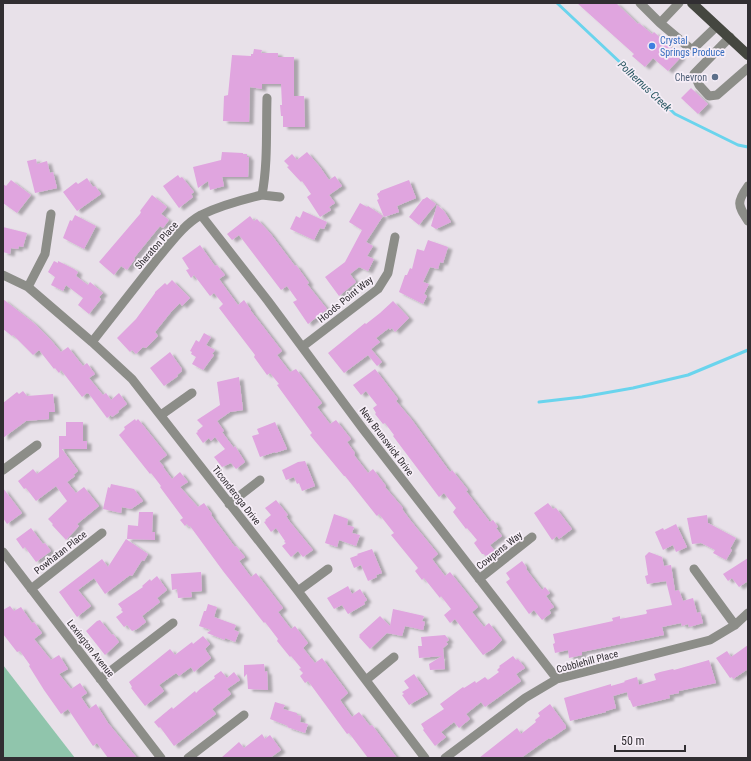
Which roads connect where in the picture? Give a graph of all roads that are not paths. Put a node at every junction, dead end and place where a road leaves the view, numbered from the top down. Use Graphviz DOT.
graph roads {
  1 [pos="640,3"];
  2 [pos="679,3"];
  3 [pos="692,3"];
  4 [pos="660,23"];
  5 [pos="717,26"];
  6 [pos="730,37"];
  7 [pos="748,55"];
  8 [pos="748,68"];
  9 [pos="267,98"];
  10 [pos="748,186"];
  11 [pos="262,195"];
  12 [pos="280,197"];
  13 [pos="51,214"];
  14 [pos="201,216"];
  15 [pos="748,221"];
  16 [pos="395,237"];
  17 [pos="3,275"];
  18 [pos="28,287"];
  19 [pos="92,342"];
  20 [pos="302,347"];
  21 [pos="192,393"];
  22 [pos="162,415"];
  23 [pos="37,445"];
  24 [pos="3,470"];
  25 [pos="260,480"];
  26 [pos="229,504"];
  27 [pos="102,534"];
  28 [pos="532,537"];
  29 [pos="3,552"];
  30 [pos="694,568"];
  31 [pos="328,569"];
  32 [pos="479,579"];
  33 [pos="31,589"];
  34 [pos="298,591"];
  35 [pos="748,613"];
  36 [pos="173,623"];
  37 [pos="735,626"];
  38 [pos="394,657"];
  39 [pos="100,679"];
  40 [pos="557,679"];
  41 [pos="366,680"];
  42 [pos="244,715"];
  43 [pos="161,758"];
  44 [pos="188,758"];
  45 [pos="425,758"];
  46 [pos="445,758"];
  1 -- 4 [label="street"];
  2 -- 4 [label="street"];
  3 -- 5 [label="main road"];
  4 -- 5 [label="street"];
  5 -- 6 [label="main road"];
  6 -- 7 [label="main road"];
  6 -- 8 [label="street"];
  9 -- 11 [label="street"];
  10 -- 15 [label="street"];
  11 -- 12 [label="street, Sheraton Place"];
  11 -- 14 [label="street, Sheraton Place"];
  13 -- 18 [label="street"];
  14 -- 19 [label="street, Sheraton Place"];
  14 -- 20 [label="street, New Brunswick Drive"];
  16 -- 20 [label="street, Hoods Point Way"];
  17 -- 18 [label="street, Ticonderoga Drive"];
  18 -- 19 [label="street, Ticonderoga Drive"];
  19 -- 22 [label="street, Ticonderoga Drive"];
  20 -- 32 [label="street, New Brunswick Drive"];
  21 -- 22 [label="street"];
  22 -- 26 [label="street, Ticonderoga Drive"];
  23 -- 24 [label="street"];
  25 -- 26 [label="street"];
  26 -- 34 [label="street, Ticonderoga Drive"];
  27 -- 33 [label="street, Powhatan Place"];
  28 -- 32 [label="street, Cowpens Way"];
  29 -- 33 [label="street, Lexington Avenue"];
  30 -- 37 [label="street"];
  31 -- 34 [label="street"];
  32 -- 40 [label="street, New Brunswick Drive"];
  33 -- 39 [label="street, Lexington Avenue"];
  34 -- 41 [label="street, Ticonderoga Drive"];
  35 -- 37 [label="street, Cobblehill Place"];
  36 -- 39 [label="street"];
  37 -- 40 [label="street, Cobblehill Place"];
  38 -- 41 [label="street"];
  39 -- 43 [label="street, Lexington Avenue"];
  40 -- 46 [label="street, Cobblehill Place"];
  41 -- 45 [label="street, Ticonderoga Drive"];
  42 -- 44 [label="street"];
}
